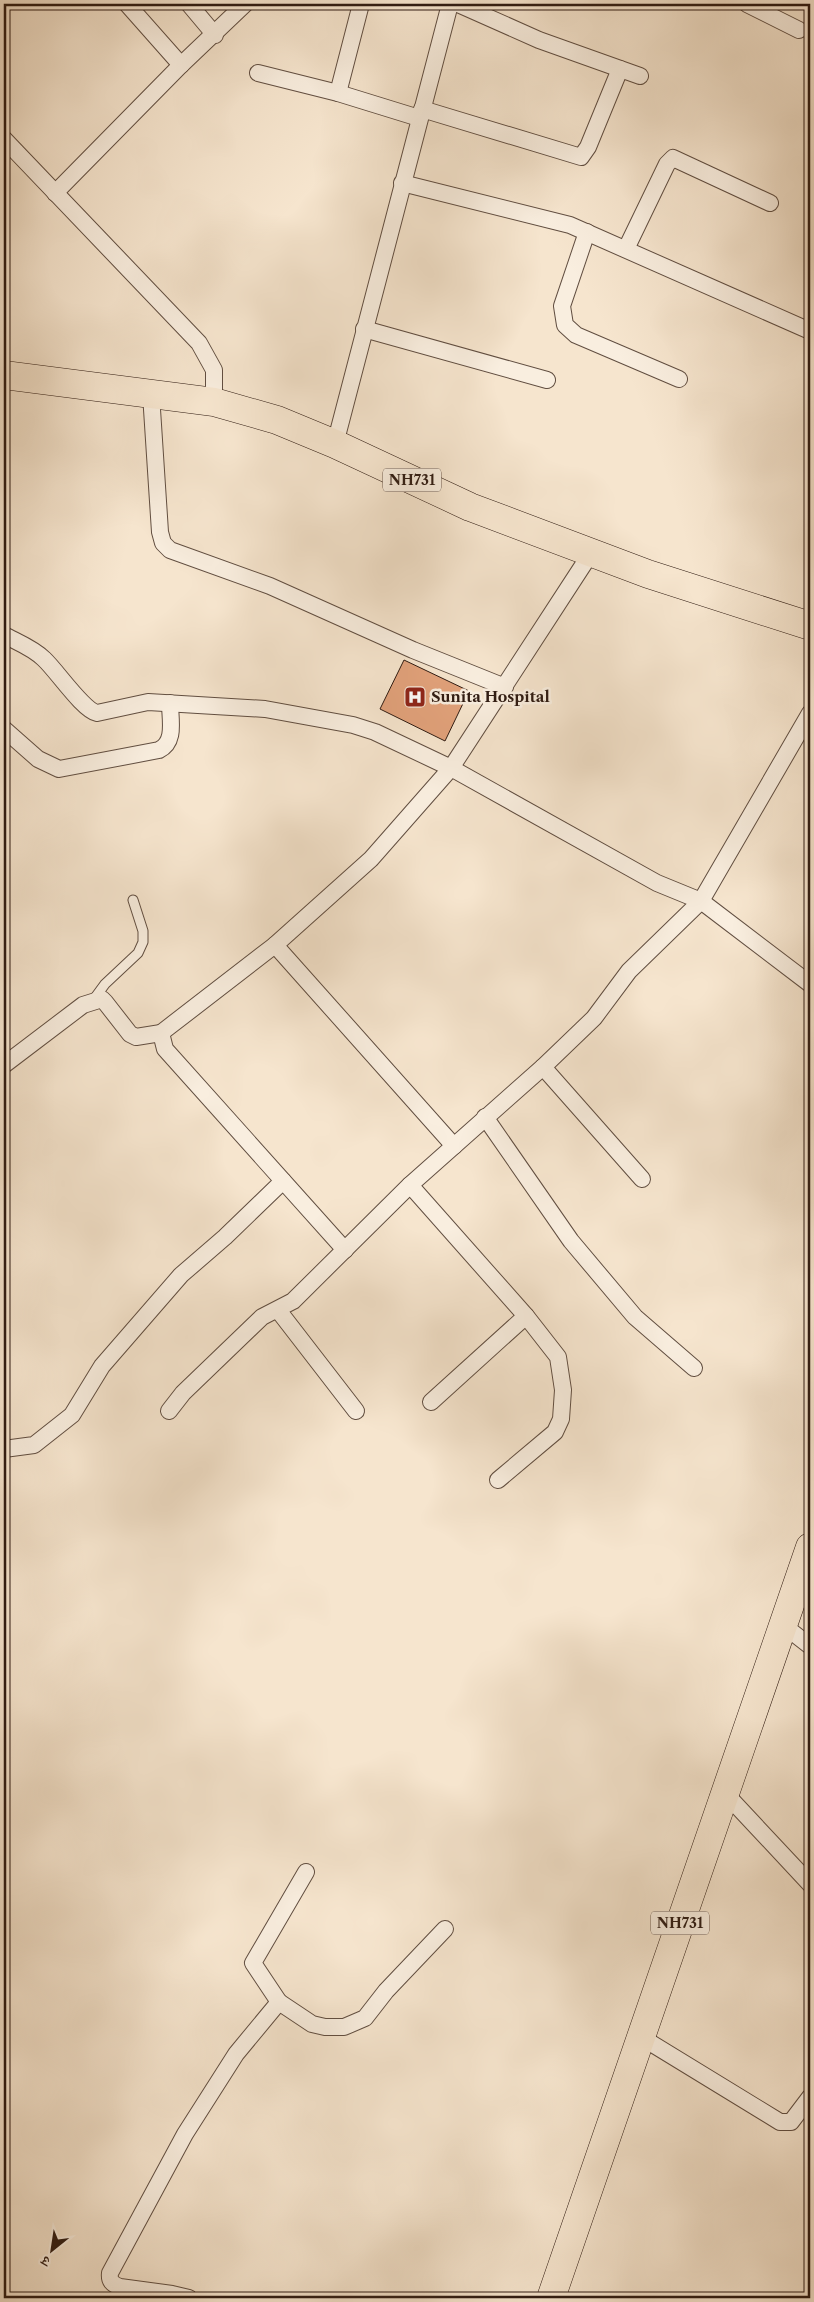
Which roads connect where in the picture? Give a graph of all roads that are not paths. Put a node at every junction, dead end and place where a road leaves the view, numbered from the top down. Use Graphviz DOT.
graph roads {
  1 [pos="127,4"];
  2 [pos="189,4"];
  3 [pos="246,4"];
  4 [pos="361,4"];
  5 [pos="450,4"];
  6 [pos="458,4"];
  7 [pos="747,4"];
  8 [pos="799,30"];
  9 [pos="215,34"];
  10 [pos="181,65"];
  11 [pos="620,69"];
  12 [pos="258,73"];
  13 [pos="640,76"];
  14 [pos="338,93"];
  15 [pos="420,114"];
  16 [pos="4,139"];
  17 [pos="402,183"];
  18 [pos="55,193"];
  19 [pos="770,203"];
  20 [pos="587,232"];
  21 [pos="626,249"];
  22 [pos="364,329"];
  23 [pos="810,331"];
  24 [pos="4,375"];
  25 [pos="679,378"];
  26 [pos="547,380"];
  27 [pos="150,394"];
  28 [pos="214,402"];
  29 [pos="335,444"];
  30 [pos="591,553"];
  31 [pos="810,626"];
  32 [pos="4,635"];
  33 [pos="506,687"];
  34 [pos="170,704"];
  35 [pos="810,713"];
  36 [pos="4,729"];
  37 [pos="451,768"];
  38 [pos="132,900"];
  39 [pos="701,901"];
  40 [pos="275,945"];
  41 [pos="810,984"];
  42 [pos="94,1000"];
  43 [pos="160,1033"];
  44 [pos="4,1065"];
  45 [pos="542,1067"];
  46 [pos="485,1117"];
  47 [pos="454,1146"];
  48 [pos="642,1179"];
  49 [pos="283,1181"];
  50 [pos="410,1185"];
  51 [pos="345,1250"];
  52 [pos="278,1310"];
  53 [pos="526,1316"];
  54 [pos="694,1368"];
  55 [pos="431,1402"];
  56 [pos="169,1411"];
  57 [pos="356,1411"];
  58 [pos="4,1449"];
  59 [pos="498,1480"];
  60 [pos="810,1547"];
  61 [pos="783,1626"];
  62 [pos="810,1646"];
  63 [pos="724,1792"];
  64 [pos="306,1872"];
  65 [pos="810,1884"];
  66 [pos="445,1928"];
  67 [pos="279,2002"];
  68 [pos="641,2037"];
  69 [pos="810,2097"];
  70 [pos="189,2298"];
  71 [pos="551,2298"];
  1 -- 10 [label="street"];
  2 -- 9 [label="street"];
  3 -- 9 [label="street"];
  4 -- 14 [label="street"];
  5 -- 15 [label="street"];
  6 -- 11 [label="street"];
  7 -- 8 [label="street"];
  9 -- 10 [label="street"];
  10 -- 18 [label="street"];
  11 -- 13 [label="street"];
  11 -- 15 [label="street"];
  12 -- 14 [label="street"];
  14 -- 15 [label="street"];
  15 -- 17 [label="street"];
  16 -- 18 [label="street"];
  17 -- 20 [label="street"];
  17 -- 22 [label="street"];
  18 -- 28 [label="street"];
  19 -- 21 [label="street"];
  20 -- 21 [label="street"];
  20 -- 25 [label="street"];
  21 -- 23 [label="street"];
  22 -- 26 [label="street"];
  22 -- 29 [label="street"];
  24 -- 27 [label="highway, NH731"];
  27 -- 28 [label="highway, NH731"];
  27 -- 33 [label="street"];
  28 -- 29 [label="highway, NH731"];
  29 -- 30 [label="highway, NH731"];
  30 -- 31 [label="highway, NH731"];
  30 -- 33 [label="street"];
  32 -- 34 [label="street"];
  33 -- 37 [label="street"];
  34 -- 36 [label="street"];
  34 -- 37 [label="street"];
  35 -- 39 [label="street"];
  37 -- 39 [label="street"];
  37 -- 40 [label="street"];
  38 -- 42 [label="lane"];
  39 -- 41 [label="street"];
  39 -- 45 [label="street"];
  40 -- 43 [label="street"];
  40 -- 47 [label="street"];
  42 -- 43 [label="street"];
  42 -- 44 [label="street"];
  43 -- 49 [label="street"];
  45 -- 46 [label="street"];
  45 -- 48 [label="street"];
  46 -- 47 [label="street"];
  46 -- 54 [label="street"];
  47 -- 50 [label="street"];
  49 -- 51 [label="street"];
  49 -- 58 [label="street"];
  50 -- 51 [label="street"];
  50 -- 53 [label="street"];
  51 -- 52 [label="street"];
  52 -- 56 [label="street"];
  52 -- 57 [label="street"];
  53 -- 55 [label="street"];
  53 -- 59 [label="street"];
  60 -- 61 [label="highway, NH731"];
  61 -- 62 [label="street"];
  61 -- 63 [label="highway, NH731"];
  63 -- 65 [label="street"];
  63 -- 68 [label="highway, NH731"];
  64 -- 67 [label="street"];
  66 -- 67 [label="street"];
  67 -- 70 [label="street"];
  68 -- 69 [label="street"];
  68 -- 71 [label="highway, NH731"];
}
